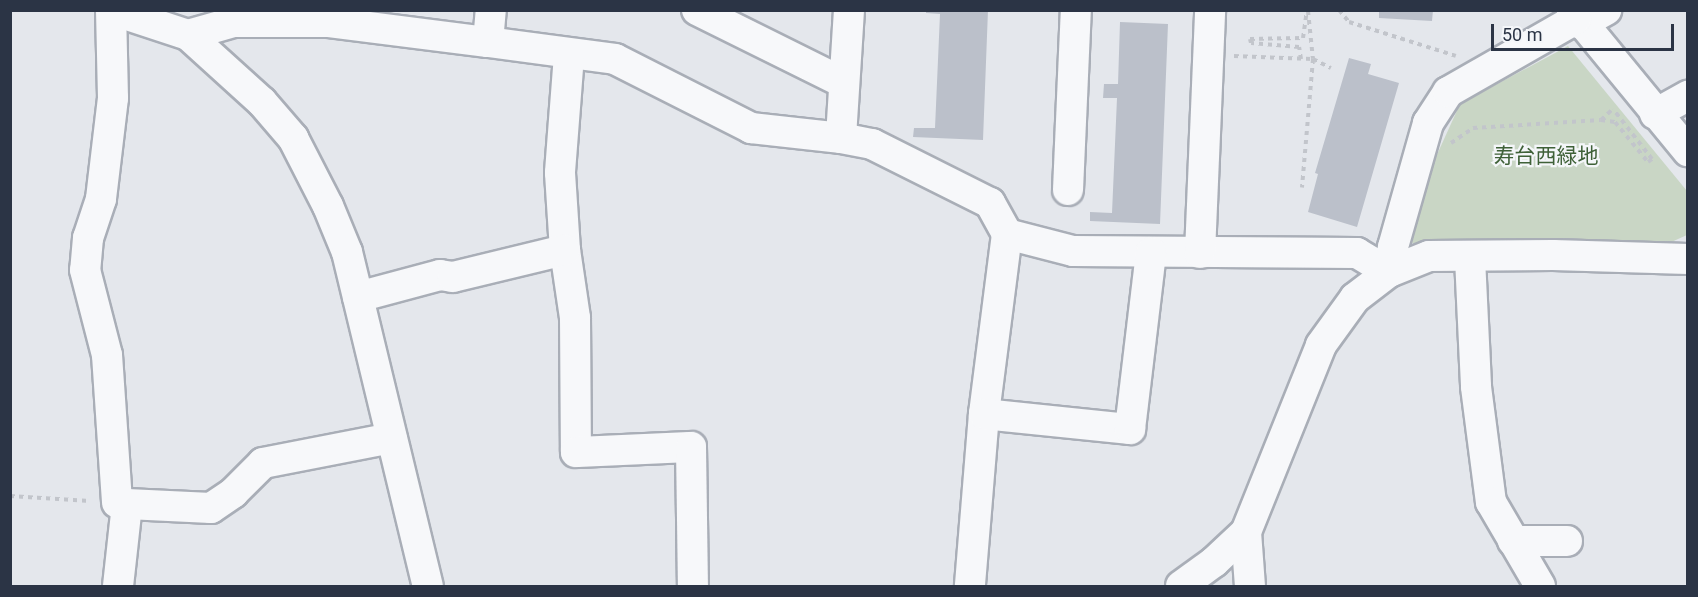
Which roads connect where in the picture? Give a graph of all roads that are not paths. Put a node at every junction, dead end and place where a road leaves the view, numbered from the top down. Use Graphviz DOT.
graph roads {
  1 [pos="112,10"];
  2 [pos="491,10"];
  3 [pos="849,10"];
  4 [pos="1076,10"];
  5 [pos="1210,10"];
  6 [pos="707,12"];
  7 [pos="1584,16"];
  8 [pos="189,34"];
  9 [pos="488,42"];
  10 [pos="569,54"];
  11 [pos="844,83"];
  12 [pos="1688,96"];
  13 [pos="1655,114"];
  14 [pos="841,138"];
  15 [pos="1688,151"];
  16 [pos="1068,190"];
  17 [pos="1008,234"];
  18 [pos="566,250"];
  19 [pos="1151,252"];
  20 [pos="1200,253"];
  21 [pos="1470,258"];
  22 [pos="1688,259"];
  23 [pos="1389,272"];
  24 [pos="358,297"];
  25 [pos="984,414"];
  26 [pos="392,438"];
  27 [pos="117,503"];
  28 [pos="1246,532"];
  29 [pos="1513,541"];
  30 [pos="1567,541"];
  31 [pos="118,586"];
  32 [pos="428,586"];
  33 [pos="693,586"];
  34 [pos="970,586"];
  35 [pos="1181,586"];
  36 [pos="1250,586"];
  37 [pos="1540,586"];
  1 -- 8 [label="street"];
  1 -- 27 [label="street"];
  2 -- 9 [label="street"];
  3 -- 11 [label="street"];
  4 -- 16 [label="street"];
  5 -- 20 [label="street"];
  6 -- 11 [label="street"];
  7 -- 13 [label="street"];
  7 -- 23 [label="street"];
  8 -- 9 [label="street"];
  8 -- 24 [label="street"];
  9 -- 10 [label="street"];
  10 -- 14 [label="street"];
  10 -- 18 [label="street"];
  11 -- 14 [label="street"];
  12 -- 13 [label="street"];
  13 -- 15 [label="street"];
  14 -- 17 [label="street"];
  17 -- 19 [label="street"];
  17 -- 25 [label="street"];
  18 -- 24 [label="street"];
  18 -- 33 [label="street"];
  19 -- 20 [label="street"];
  19 -- 25 [label="street"];
  20 -- 23 [label="street"];
  21 -- 22 [label="street"];
  21 -- 23 [label="street"];
  21 -- 29 [label="street"];
  23 -- 28 [label="street"];
  24 -- 26 [label="street"];
  25 -- 34 [label="street"];
  26 -- 31 [label="street"];
  26 -- 32 [label="street"];
  28 -- 35 [label="street"];
  28 -- 36 [label="street"];
  29 -- 30 [label="street"];
  29 -- 37 [label="street"];
}
